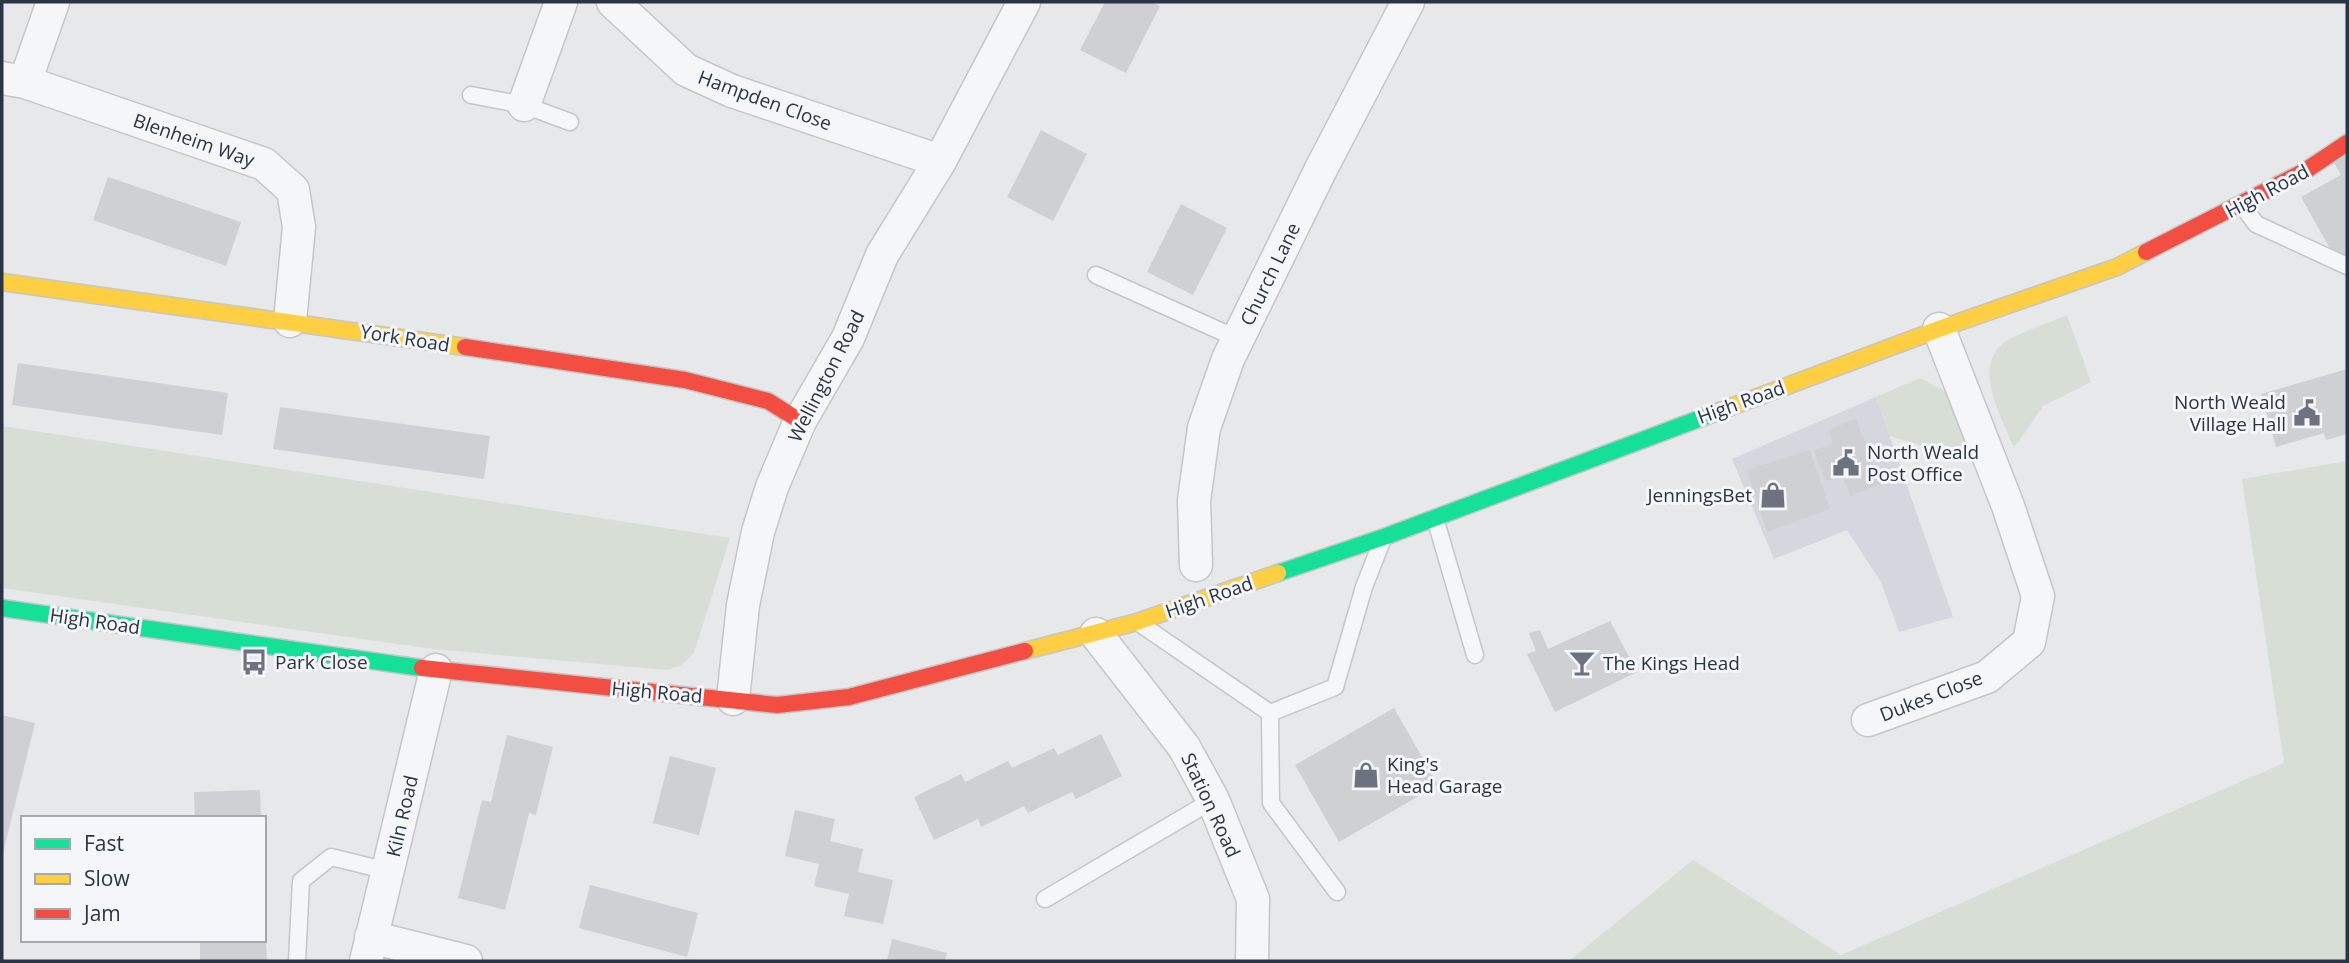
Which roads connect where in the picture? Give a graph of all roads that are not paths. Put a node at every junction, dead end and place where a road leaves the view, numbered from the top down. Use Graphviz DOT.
graph roads {
  1 [pos="53,2"];
  2 [pos="561,2"];
  3 [pos="614,2"];
  4 [pos="1024,2"];
  5 [pos="1408,2"];
  6 [pos="13,80"];
  7 [pos="471,95"];
  8 [pos="524,104"];
  9 [pos="570,122"];
  10 [pos="2347,143"];
  11 [pos="940,161"];
  12 [pos="2242,205"];
  13 [pos="2347,266"];
  14 [pos="1096,275"];
  15 [pos="2,282"];
  16 [pos="290,321"];
  17 [pos="1939,329"];
  18 [pos="1238,339"];
  19 [pos="800,421"];
  20 [pos="1435,518"];
  21 [pos="1384,537"];
  22 [pos="1196,565"];
  23 [pos="2,608"];
  24 [pos="1136,622"];
  25 [pos="1096,634"];
  26 [pos="1475,655"];
  27 [pos="436,670"];
  28 [pos="733,699"];
  29 [pos="1270,713"];
  30 [pos="1868,720"];
  31 [pos="1213,800"];
  32 [pos="388,871"];
  33 [pos="1337,892"];
  34 [pos="1045,898"];
  35 [pos="368,949"];
  36 [pos="298,961"];
  37 [pos="466,961"];
  38 [pos="1252,961"];
  1 -- 6 [label="street"];
  2 -- 8 [label="street"];
  3 -- 11 [label="street, Hampden Close"];
  4 -- 11 [label="street, Wellington Road"];
  5 -- 18 [label="street, Church Lane"];
  6 -- 16 [label="street, Blenheim Way"];
  7 -- 8 [label="lane"];
  8 -- 9 [label="lane"];
  10 -- 12 [label="main road, High Road"];
  11 -- 19 [label="street, Wellington Road"];
  12 -- 13 [label="lane"];
  12 -- 17 [label="main road, High Road"];
  14 -- 18 [label="lane"];
  15 -- 16 [label="main road, York Road"];
  16 -- 19 [label="main road, York Road"];
  17 -- 20 [label="main road, High Road"];
  17 -- 30 [label="street, Dukes Close"];
  18 -- 22 [label="street, Church Lane"];
  19 -- 28 [label="street, Wellington Road"];
  20 -- 21 [label="main road, High Road"];
  20 -- 26 [label="lane"];
  21 -- 24 [label="main road, High Road"];
  21 -- 29 [label="lane"];
  23 -- 27 [label="main road, High Road"];
  24 -- 25 [label="main road, High Road"];
  24 -- 29 [label="lane"];
  25 -- 28 [label="main road, High Road"];
  25 -- 31 [label="street, Station Road"];
  27 -- 28 [label="main road, High Road"];
  27 -- 32 [label="street, Kiln Road"];
  29 -- 33 [label="lane"];
  31 -- 34 [label="lane"];
  31 -- 38 [label="street, Station Road"];
  32 -- 35 [label="street, Kiln Road"];
  32 -- 36 [label="lane"];
  35 -- 37 [label="street"];
}
